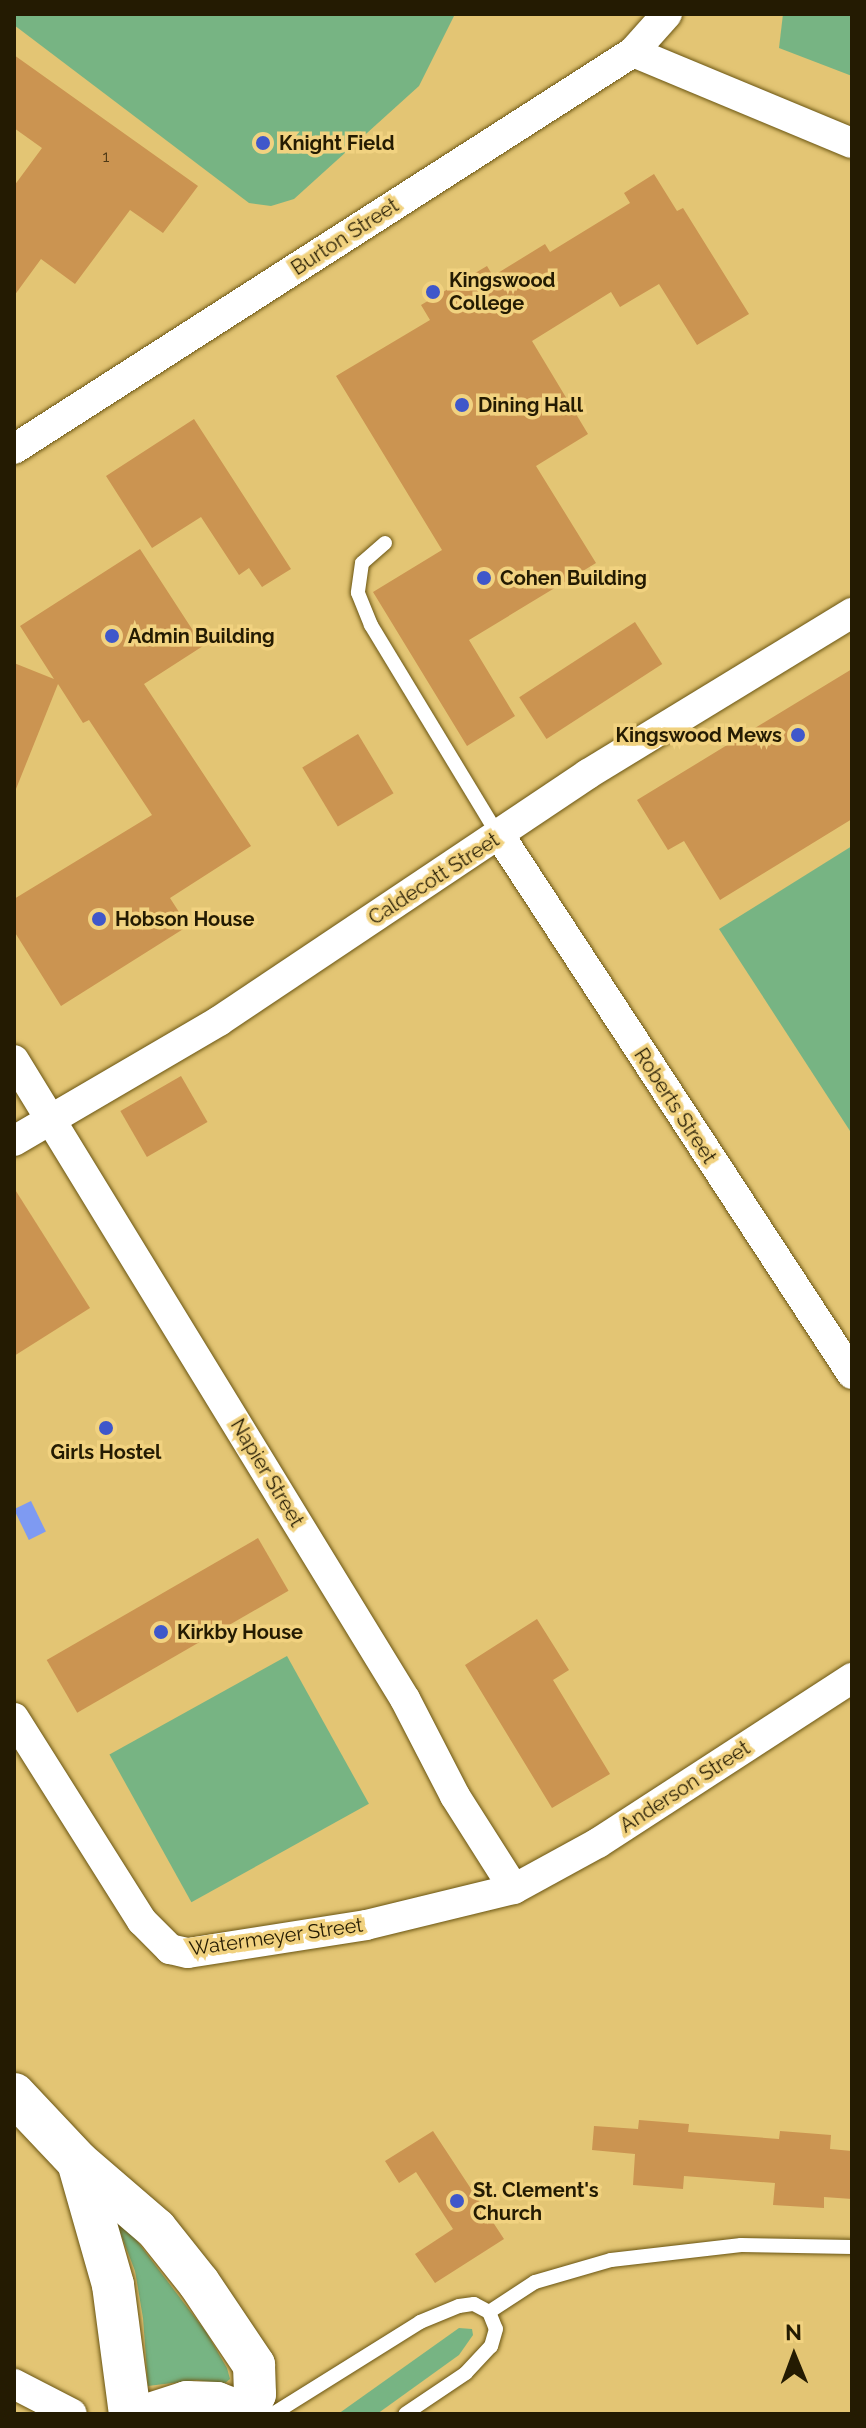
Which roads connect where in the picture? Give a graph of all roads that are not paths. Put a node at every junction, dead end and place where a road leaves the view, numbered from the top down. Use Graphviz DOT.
graph roads {
  1 [pos="667,14"];
  2 [pos="633,52"];
  3 [pos="852,143"];
  4 [pos="14,449"];
  5 [pos="385,543"];
  6 [pos="852,613"];
  7 [pos="500,836"];
  8 [pos="14,1060"];
  9 [pos="51,1120"];
  10 [pos="14,1141"];
  11 [pos="852,1374"];
  12 [pos="852,1678"];
  13 [pos="14,1718"];
  14 [pos="514,1889"];
  15 [pos="14,2094"];
  16 [pos="78,2162"];
  17 [pos="852,2247"];
  18 [pos="489,2312"];
  19 [pos="14,2384"];
  20 [pos="72,2414"];
  21 [pos="130,2414"];
  22 [pos="150,2414"];
  23 [pos="245,2414"];
  24 [pos="273,2414"];
  25 [pos="405,2414"];
  1 -- 2 [label="street, Burton Street"];
  2 -- 3 [label="street"];
  2 -- 4 [label="street, Burton Street"];
  5 -- 7 [label="lane"];
  6 -- 7 [label="street, Caldecott Street"];
  7 -- 9 [label="street, Caldecott Street"];
  7 -- 11 [label="street, Roberts Street"];
  8 -- 9 [label="street, Napier Street"];
  9 -- 10 [label="street, Caldecott Street"];
  9 -- 14 [label="street, Napier Street"];
  12 -- 14 [label="street, Anderson Street"];
  13 -- 14 [label="street, Watermeyer Street"];
  15 -- 16 [label="street"];
  16 -- 21 [label="street"];
  16 -- 23 [label="street"];
  17 -- 18 [label="lane"];
  18 -- 24 [label="lane"];
  18 -- 25 [label="lane"];
  19 -- 20 [label="street"];
  22 -- 23 [label="street"];
}
